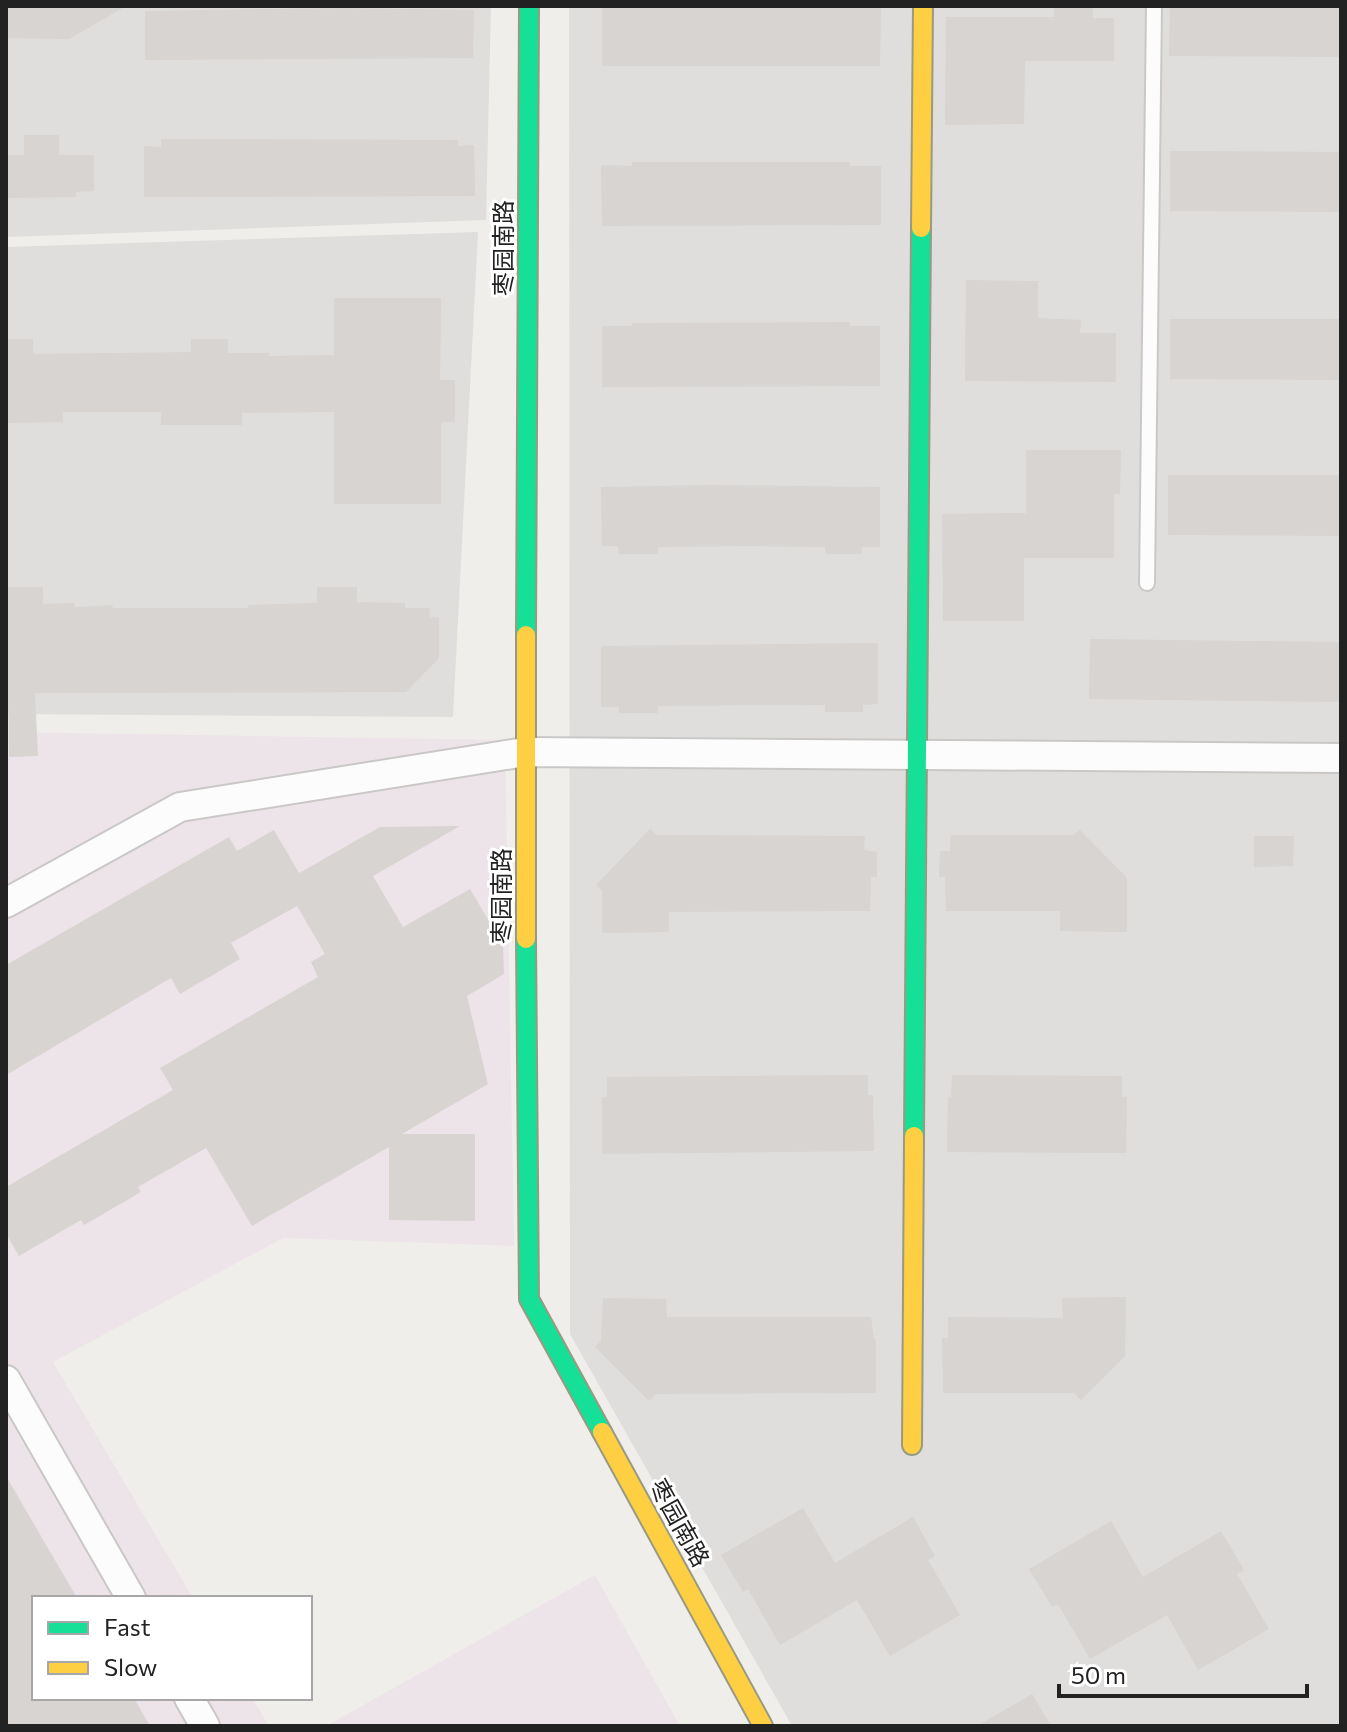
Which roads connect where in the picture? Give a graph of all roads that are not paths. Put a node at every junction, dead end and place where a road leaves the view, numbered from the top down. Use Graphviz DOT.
graph roads {
  1 [pos="529,6"];
  2 [pos="923,6"];
  3 [pos="1154,6"];
  4 [pos="1147,583"];
  5 [pos="525,752"];
  6 [pos="919,755"];
  7 [pos="1341,758"];
  8 [pos="6,903"];
  9 [pos="6,1380"];
  10 [pos="912,1445"];
  11 [pos="130,1596"];
  12 [pos="190,1700"];
  13 [pos="205,1726"];
  14 [pos="763,1726"];
  1 -- 5 [label="street, 枣园南路"];
  2 -- 6 [label="street"];
  3 -- 4 [label="lane"];
  5 -- 6 [label="street"];
  5 -- 8 [label="street"];
  5 -- 14 [label="street, 枣园南路"];
  6 -- 7 [label="street"];
  6 -- 10 [label="street"];
  9 -- 11 [label="street"];
  12 -- 13 [label="street"];
}
